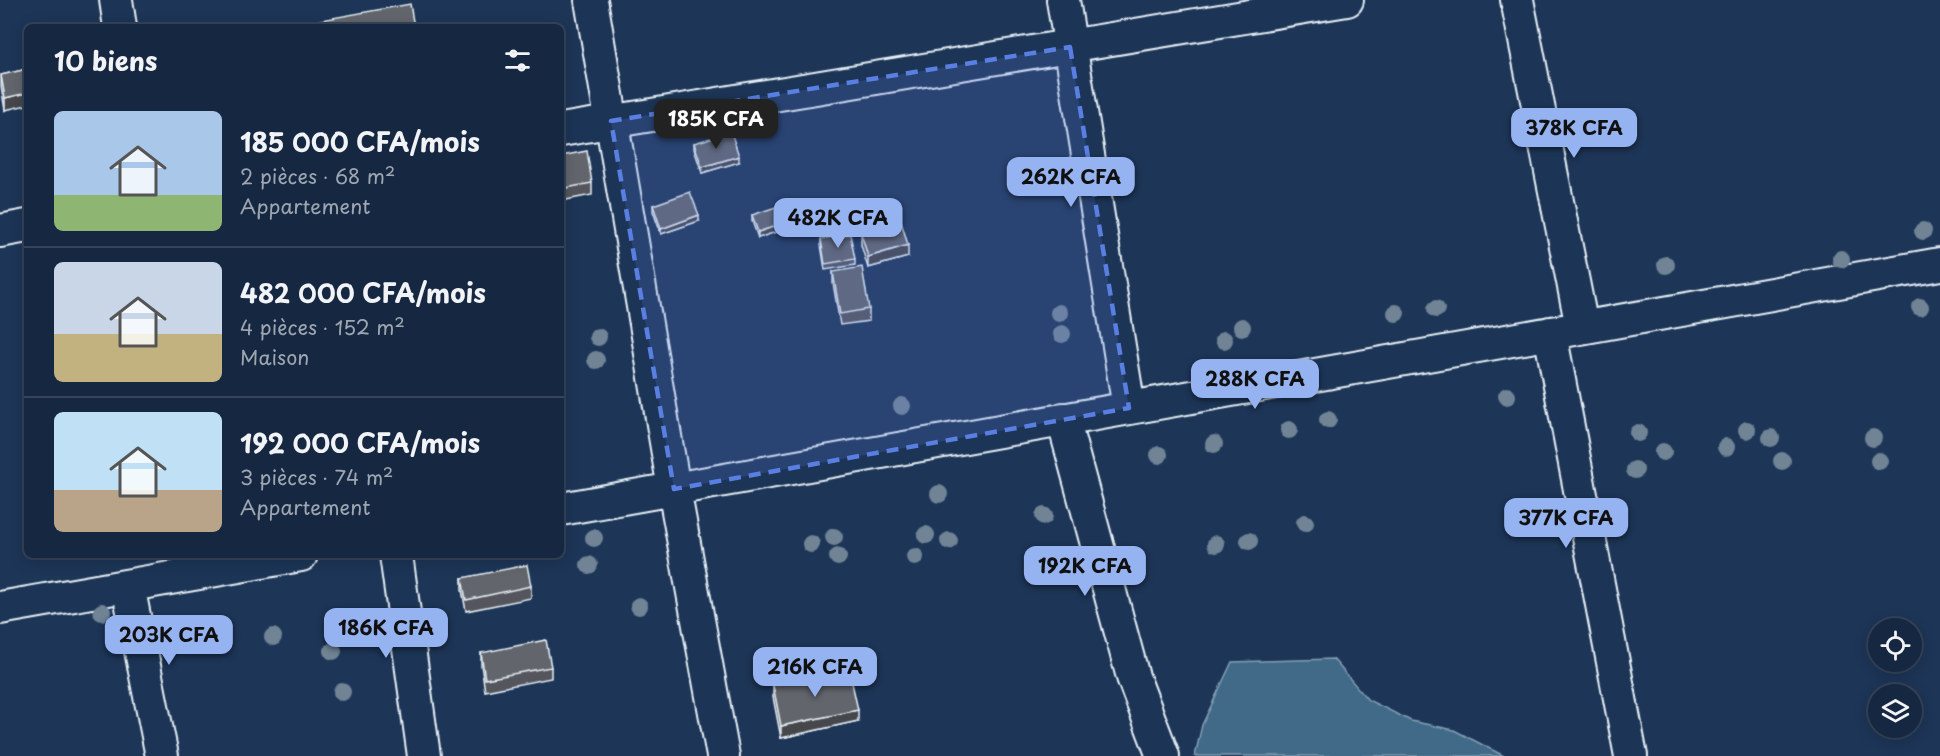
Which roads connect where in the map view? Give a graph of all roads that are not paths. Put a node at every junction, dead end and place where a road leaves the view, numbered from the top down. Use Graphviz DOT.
graph roads {
  1 [pos="116,0"];
  2 [pos="591,0"];
  3 [pos="1063,0"];
  4 [pos="1347,0"];
  5 [pos="1517,0"];
  6 [pos="120,24"];
  7 [pos="1070,47"];
  8 [pos="611,121"];
  9 [pos="564,129"];
  10 [pos="24,227"];
  11 [pos="0,231"];
  12 [pos="1940,264"];
  13 [pos="1582,327"];
  14 [pos="1550,333"];
  15 [pos="1129,408"];
  16 [pos="1063,419"];
  17 [pos="674,489"];
  18 [pos="564,508"];
  19 [pos="264,558"];
  20 [pos="396,558"];
  21 [pos="226,561"];
  22 [pos="128,586"];
  23 [pos="0,608"];
  24 [pos="162,756"];
  25 [pos="424,756"];
  26 [pos="723,756"];
  27 [pos="1163,756"];
  28 [pos="1631,756"];
  1 -- 6 [label="street"];
  2 -- 8 [label="street"];
  3 -- 7 [label="street"];
  4 -- 7 [label="street"];
  5 -- 13 [label="street"];
  7 -- 8 [label="street"];
  7 -- 15 [label="street"];
  8 -- 9 [label="street"];
  8 -- 17 [label="street"];
  10 -- 11 [label="street"];
  12 -- 13 [label="street"];
  13 -- 14 [label="street"];
  14 -- 15 [label="street"];
  14 -- 28 [label="street"];
  15 -- 16 [label="street"];
  16 -- 17 [label="street"];
  16 -- 27 [label="street"];
  17 -- 18 [label="street"];
  17 -- 26 [label="street"];
  19 -- 21 [label="street"];
  20 -- 25 [label="street"];
  21 -- 22 [label="street"];
  22 -- 23 [label="street"];
  22 -- 24 [label="street"];
}
